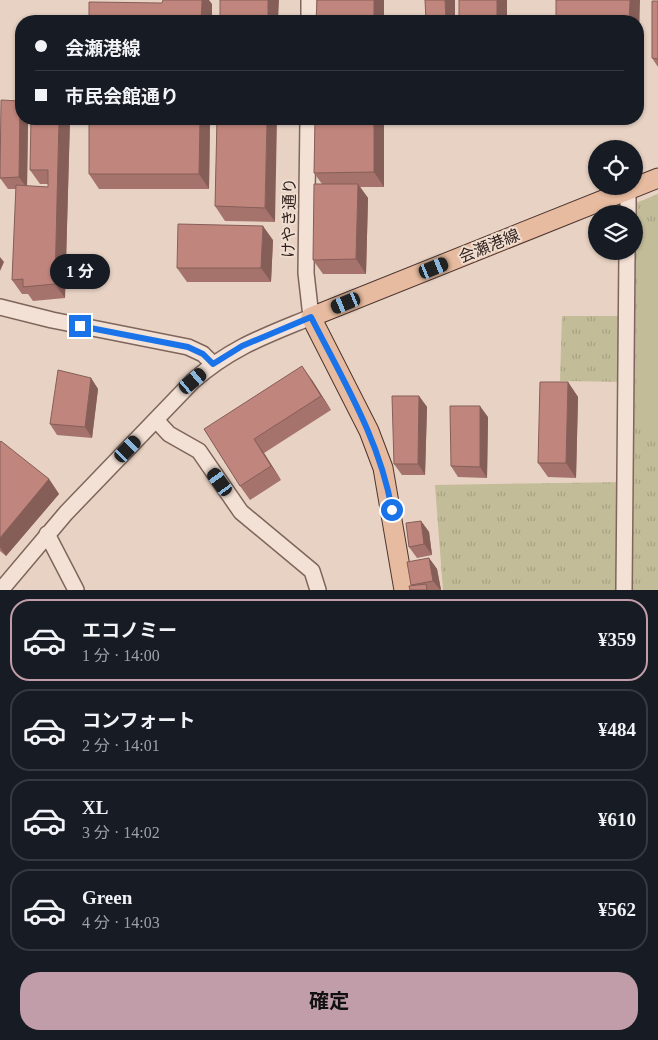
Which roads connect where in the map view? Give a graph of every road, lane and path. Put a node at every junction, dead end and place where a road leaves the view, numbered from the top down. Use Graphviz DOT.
graph roads {
  1 [pos="310,0"];
  2 [pos="309,15"];
  3 [pos="308,125"];
  4 [pos="658,178"];
  5 [pos="643,184"];
  6 [pos="616,195"];
  7 [pos="627,260"];
  8 [pos="0,306"];
  9 [pos="311,317"];
  10 [pos="213,364"];
  11 [pos="156,420"];
  12 [pos="47,534"];
  13 [pos="6,572"];
  14 [pos="1,590"];
  15 [pos="76,590"];
  16 [pos="318,590"];
  17 [pos="404,590"];
  18 [pos="624,590"];
  1 -- 2 [label="street"];
  3 -- 9 [label="street, けやき通り"];
  4 -- 5 [label="main road, 会瀬港線"];
  6 -- 9 [label="main road, 会瀬港線"];
  7 -- 18 [label="street"];
  8 -- 10 [label="street"];
  9 -- 10 [label="street"];
  9 -- 17 [label="main road"];
  10 -- 11 [label="street"];
  11 -- 12 [label="street"];
  11 -- 16 [label="street"];
  12 -- 13 [label="street"];
  12 -- 15 [label="street"];
  13 -- 14 [label="street"];
}
